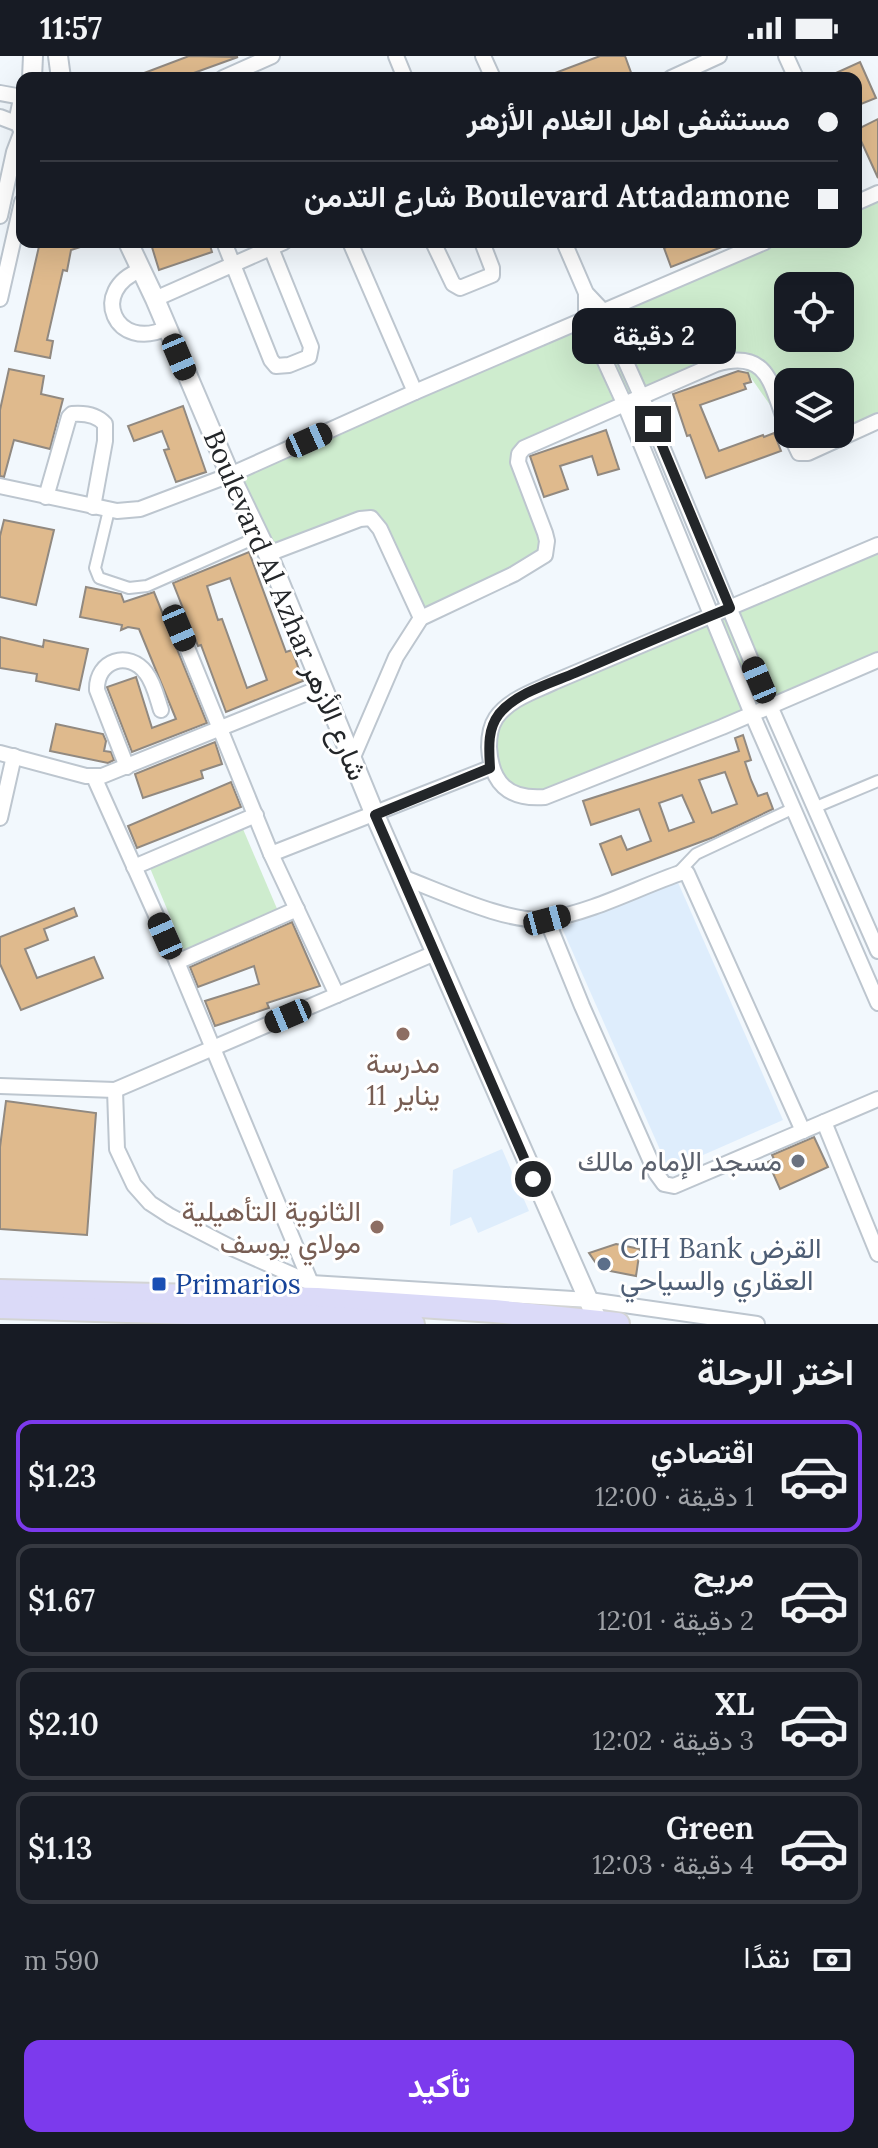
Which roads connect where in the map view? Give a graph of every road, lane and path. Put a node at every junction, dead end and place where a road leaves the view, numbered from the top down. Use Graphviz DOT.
graph roads {
  1 [pos="272,56"];
  2 [pos="719,56"];
  3 [pos="707,71"];
  4 [pos="236,72"];
  5 [pos="16,146"];
  6 [pos="0,170"];
  7 [pos="5,196"];
  8 [pos="0,216"];
  9 [pos="16,238"];
  10 [pos="131,248"];
  11 [pos="227,248"];
  12 [pos="271,248"];
  13 [pos="279,248"];
  14 [pos="353,248"];
  15 [pos="436,248"];
  16 [pos="484,248"];
  17 [pos="567,248"];
  18 [pos="751,248"];
  19 [pos="234,265"];
  20 [pos="141,270"];
  21 [pos="586,293"];
  22 [pos="0,299"];
  23 [pos="155,299"];
  24 [pos="603,311"];
  25 [pos="586,320"];
  26 [pos="167,328"];
  27 [pos="415,392"];
  28 [pos="774,395"];
  29 [pos="642,398"];
  30 [pos="625,405"];
  31 [pos="878,421"];
  32 [pos="854,432"];
  33 [pos="797,448"];
  34 [pos="819,448"];
  35 [pos="230,475"];
  36 [pos="0,486"];
  37 [pos="46,497"];
  38 [pos="93,507"];
  39 [pos="109,510"];
  40 [pos="258,537"];
  41 [pos="878,545"];
  42 [pos="268,554"];
  43 [pos="730,608"];
  44 [pos="713,615"];
  45 [pos="421,618"];
  46 [pos="179,628"];
  47 [pos="878,660"];
  48 [pos="322,687"];
  49 [pos="770,706"];
  50 [pos="161,710"];
  51 [pos="752,714"];
  52 [pos="222,729"];
  53 [pos="7,754"];
  54 [pos="353,757"];
  55 [pos="127,767"];
  56 [pos="490,768"];
  57 [pos="94,777"];
  58 [pos="878,781"];
  59 [pos="816,807"];
  60 [pos="792,809"];
  61 [pos="256,815"];
  62 [pos="375,815"];
  63 [pos="0,818"];
  64 [pos="271,854"];
  65 [pos="134,867"];
  66 [pos="676,874"];
  67 [pos="402,877"];
  68 [pos="297,909"];
  69 [pos="547,920"];
  70 [pos="878,951"];
  71 [pos="435,953"];
  72 [pos="177,962"];
  73 [pos="337,995"];
  74 [pos="878,1003"];
  75 [pos="213,1048"];
  76 [pos="0,1086"];
  77 [pos="115,1090"];
  78 [pos="878,1099"];
  79 [pos="824,1122"];
  80 [pos="803,1131"];
  81 [pos="878,1254"];
  82 [pos="0,1291"];
  83 [pos="315,1306"];
  84 [pos="0,1307"];
  85 [pos="601,1317"];
  86 [pos="413,1324"];
  87 [pos="757,1324"];
  1 -- 4 [label="street"];
  2 -- 3 [label="street"];
  5 -- 7 [label="street"];
  6 -- 7 [label="street"];
  7 -- 8 [label="street"];
  9 -- 22 [label="street"];
  10 -- 20 [label="main road, Boulevard Al Azhar شارع الأزهر"];
  11 -- 19 [label="street"];
  12 -- 19 [label="street"];
  13 -- 19 [label="street"];
  14 -- 27 [label="street"];
  15 -- 16 [label="street"];
  17 -- 21 [label="street"];
  18 -- 24 [label="street"];
  19 -- 23 [label="street"];
  20 -- 23 [label="main road, Boulevard Al Azhar شارع الأزهر"];
  20 -- 26 [label="street"];
  21 -- 24 [label="street"];
  21 -- 25 [label="street"];
  23 -- 26 [label="main road, Boulevard Al Azhar شارع الأزهر"];
  24 -- 25 [label="street"];
  24 -- 29 [label="street"];
  25 -- 27 [label="street"];
  25 -- 30 [label="street"];
  26 -- 35 [label="main road, Boulevard Al Azhar شارع الأزهر"];
  27 -- 35 [label="street"];
  28 -- 29 [label="street"];
  29 -- 30 [label="street"];
  29 -- 43 [label="street"];
  30 -- 44 [label="street"];
  30 -- 45 [label="street"];
  31 -- 32 [label="street"];
  33 -- 34 [label="street"];
  35 -- 39 [label="street"];
  35 -- 40 [label="main road, Boulevard Al Azhar شارع الأزهر"];
  36 -- 37 [label="street"];
  37 -- 38 [label="street"];
  37 -- 38 [label="street"];
  38 -- 39 [label="street"];
  39 -- 40 [label="street"];
  40 -- 42 [label="main road, Boulevard Al Azhar شارع الأزهر"];
  41 -- 43 [label="street"];
  42 -- 45 [label="street"];
  42 -- 48 [label="main road, Boulevard Al Azhar شارع الأزهر"];
  43 -- 44 [label="street"];
  43 -- 49 [label="street"];
  44 -- 51 [label="street"];
  44 -- 56 [label="street"];
  45 -- 54 [label="street"];
  46 -- 52 [label="street"];
  47 -- 49 [label="street"];
  48 -- 52 [label="street"];
  48 -- 54 [label="main road, Boulevard Al Azhar شارع الأزهر"];
  49 -- 51 [label="street"];
  49 -- 59 [label="street"];
  50 -- 55 [label="street"];
  51 -- 56 [label="street"];
  51 -- 60 [label="street"];
  52 -- 55 [label="street"];
  52 -- 61 [label="street"];
  53 -- 57 [label="street"];
  53 -- 63 [label="street"];
  54 -- 62 [label="main road, Boulevard Al Azhar شارع الأزهر"];
  55 -- 57 [label="street"];
  56 -- 62 [label="street"];
  57 -- 65 [label="street"];
  58 -- 59 [label="street"];
  59 -- 70 [label="street"];
  60 -- 66 [label="street"];
  60 -- 74 [label="street"];
  61 -- 64 [label="street"];
  61 -- 65 [label="street"];
  62 -- 64 [label="street"];
  62 -- 67 [label="main road, Boulevard Al Azhar شارع الأزهر"];
  64 -- 68 [label="street"];
  65 -- 72 [label="street"];
  66 -- 69 [label="street"];
  66 -- 80 [label="street"];
  67 -- 69 [label="street"];
  67 -- 71 [label="main road, Boulevard Al Azhar شارع الأزهر"];
  68 -- 72 [label="street"];
  68 -- 73 [label="street"];
  69 -- 80 [label="street"];
  71 -- 73 [label="street"];
  71 -- 85 [label="main road, Boulevard Al Azhar شارع الأزهر"];
  72 -- 75 [label="street"];
  73 -- 75 [label="street"];
  75 -- 77 [label="street"];
  75 -- 83 [label="street"];
  76 -- 77 [label="street"];
  77 -- 83 [label="street"];
  78 -- 79 [label="street"];
  79 -- 80 [label="street"];
  79 -- 81 [label="street"];
  82 -- 83 [label="main road"];
  83 -- 84 [label="main road"];
  83 -- 85 [label="main road"];
  83 -- 86 [label="main road"];
  85 -- 87 [label="street"];
}
